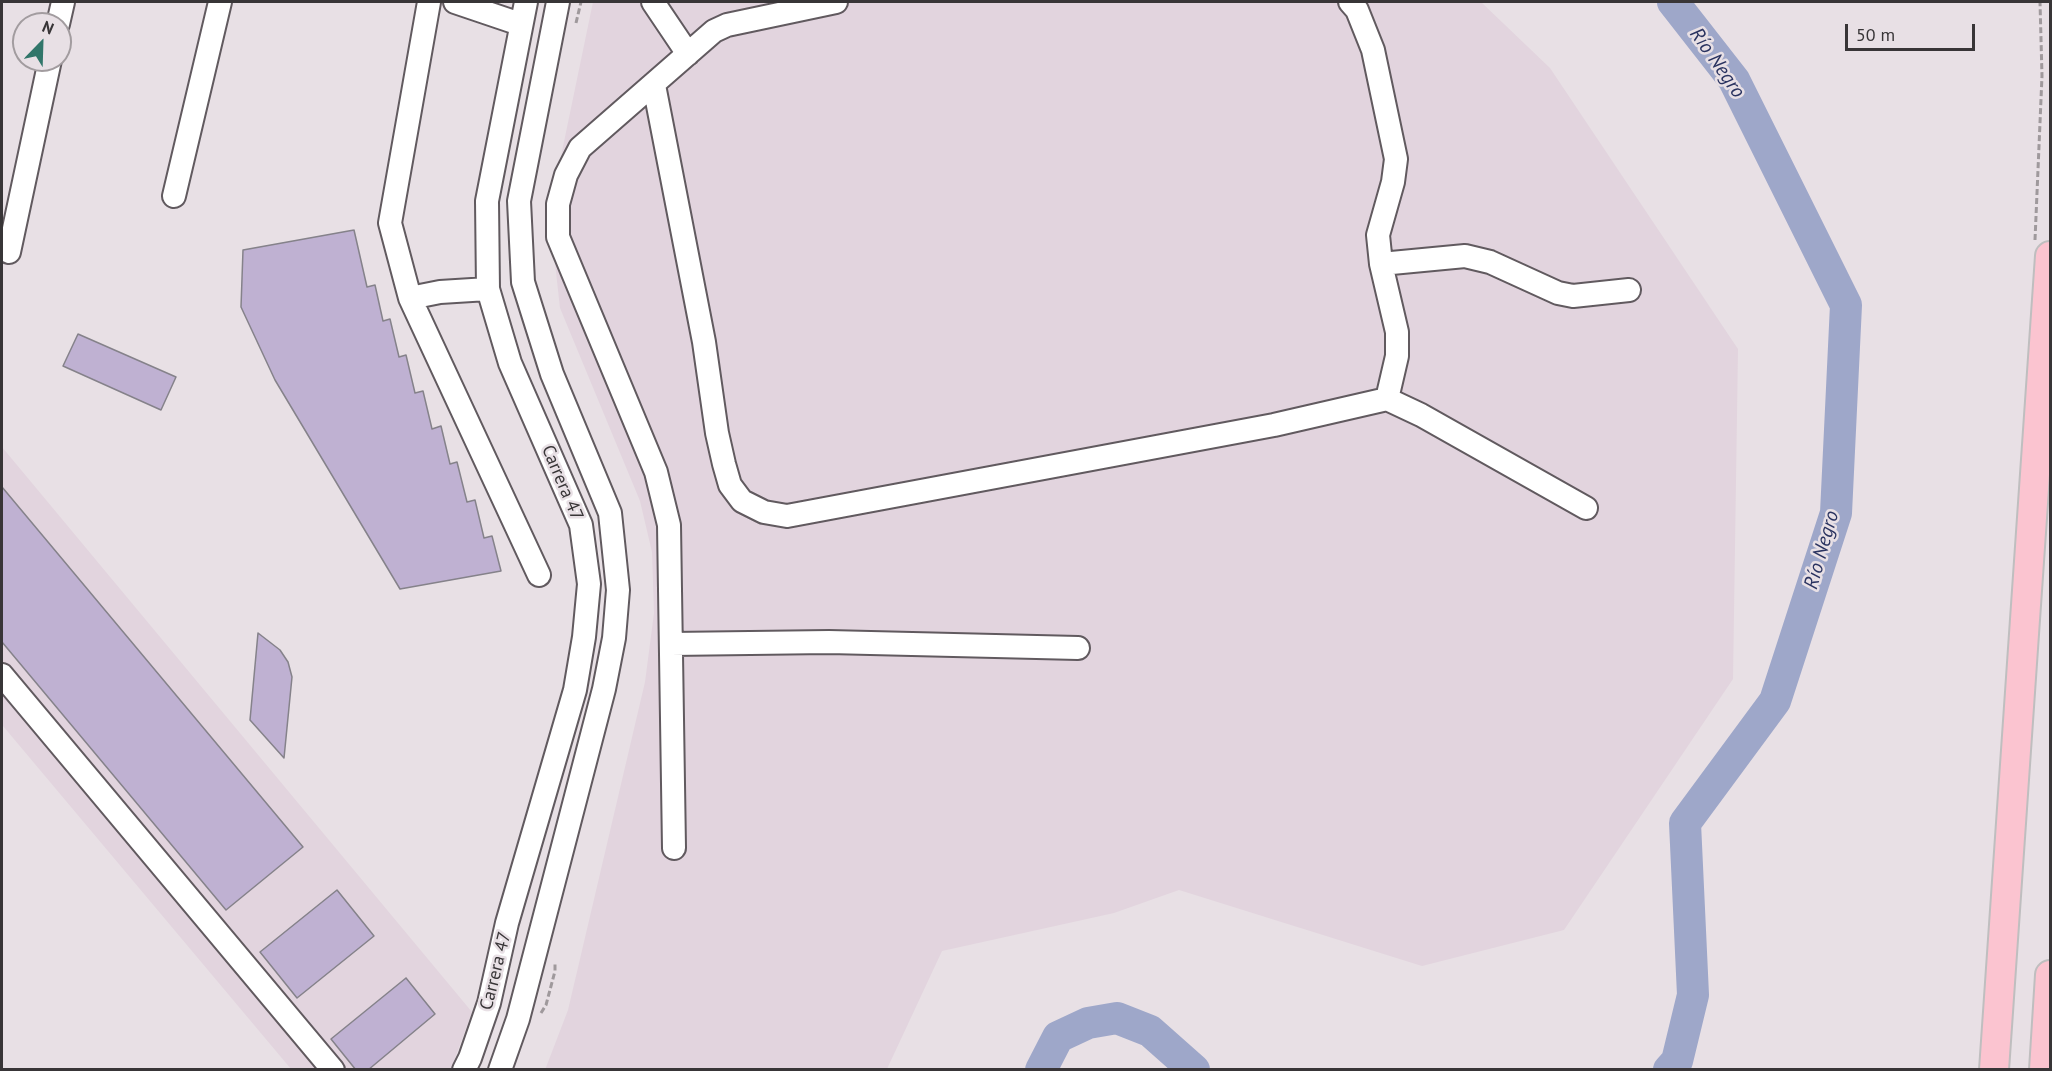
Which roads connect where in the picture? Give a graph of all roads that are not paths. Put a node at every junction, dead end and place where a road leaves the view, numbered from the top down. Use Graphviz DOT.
graph roads {
  1 [pos="220,2"];
  2 [pos="429,2"];
  3 [pos="455,2"];
  4 [pos="526,2"];
  5 [pos="558,2"];
  6 [pos="653,2"];
  7 [pos="836,2"];
  8 [pos="1350,2"];
  9 [pos="520,24"];
  10 [pos="688,54"];
  11 [pos="47,72"];
  12 [pos="654,85"];
  13 [pos="174,196"];
  14 [pos="9,252"];
  15 [pos="2050,256"];
  16 [pos="1381,264"];
  17 [pos="488,290"];
  18 [pos="1629,290"];
  19 [pos="410,298"];
  20 [pos="1387,399"];
  21 [pos="1586,508"];
  22 [pos="539,575"];
  23 [pos="671,644"];
  24 [pos="1078,648"];
  25 [pos="6,690"];
  26 [pos="674,848"];
  27 [pos="2050,975"];
  28 [pos="333,1070"];
  29 [pos="464,1070"];
  30 [pos="500,1070"];
  31 [pos="1994,1070"];
  32 [pos="2044,1070"];
  1 -- 13 [label="street"];
  2 -- 19 [label="street"];
  3 -- 9 [label="street"];
  4 -- 9 [label="street, Carrera 47"];
  5 -- 30 [label="street, Carrera 47"];
  6 -- 10 [label="street"];
  7 -- 10 [label="street"];
  8 -- 16 [label="street"];
  9 -- 17 [label="street, Carrera 47"];
  10 -- 12 [label="street"];
  11 -- 14 [label="street"];
  12 -- 20 [label="street"];
  12 -- 23 [label="street"];
  15 -- 31 [label="main road"];
  16 -- 18 [label="street"];
  16 -- 20 [label="street"];
  17 -- 19 [label="street"];
  17 -- 29 [label="street, Carrera 47"];
  19 -- 22 [label="street"];
  20 -- 21 [label="street"];
  23 -- 24 [label="street"];
  23 -- 26 [label="street"];
  25 -- 28 [label="street"];
  27 -- 32 [label="main road"];
}
